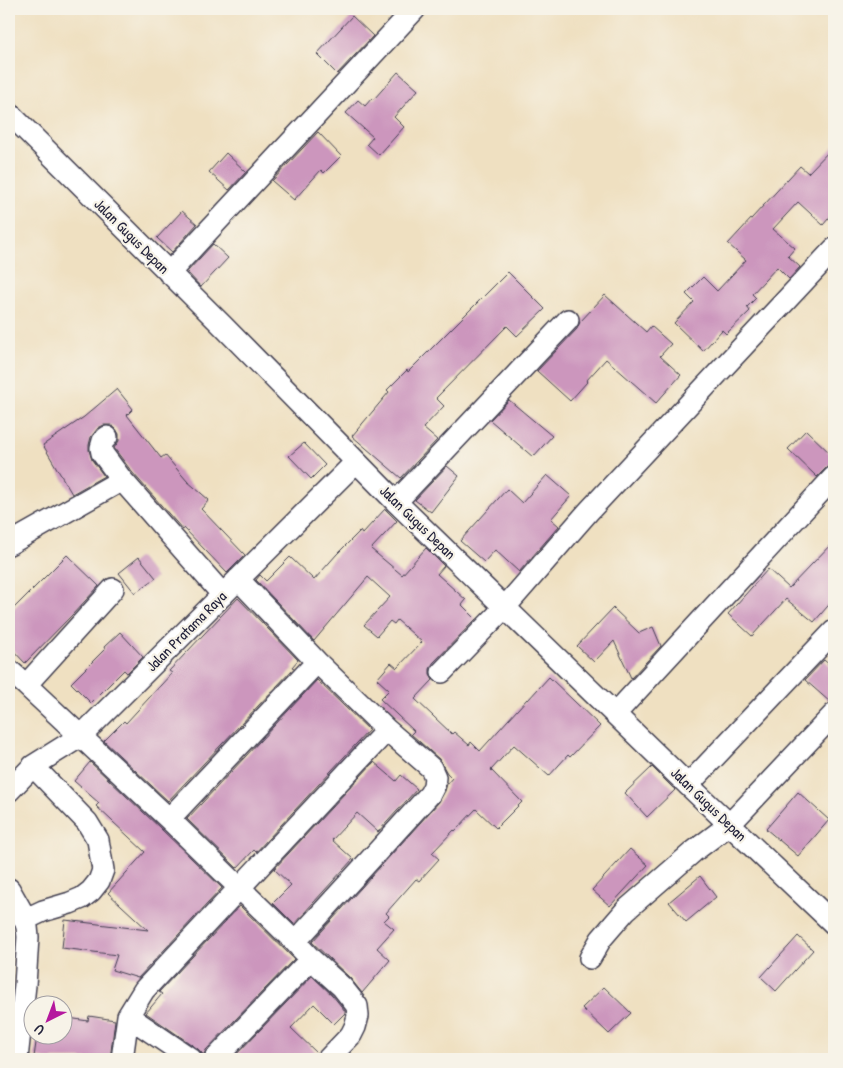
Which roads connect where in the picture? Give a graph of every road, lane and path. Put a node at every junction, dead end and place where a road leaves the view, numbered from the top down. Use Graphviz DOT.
graph roads {
  1 [pos="415,9"];
  2 [pos="9,113"];
  3 [pos="834,249"];
  4 [pos="169,273"];
  5 [pos="568,320"];
  6 [pos="107,437"];
  7 [pos="356,462"];
  8 [pos="834,478"];
  9 [pos="122,480"];
  10 [pos="396,502"];
  11 [pos="9,544"];
  12 [pos="238,579"];
  13 [pos="113,589"];
  14 [pos="223,595"];
  15 [pos="505,607"];
  16 [pos="834,631"];
  17 [pos="317,662"];
  18 [pos="9,670"];
  19 [pos="442,672"];
  20 [pos="26,684"];
  21 [pos="615,714"];
  22 [pos="834,714"];
  23 [pos="387,730"];
  24 [pos="81,736"];
  25 [pos="33,766"];
  26 [pos="688,785"];
  27 [pos="9,791"];
  28 [pos="169,819"];
  29 [pos="730,824"];
  30 [pos="239,888"];
  31 [pos="9,889"];
  32 [pos="24,920"];
  33 [pos="834,924"];
  34 [pos="295,942"];
  35 [pos="590,958"];
  36 [pos="311,959"];
  37 [pos="17,984"];
  38 [pos="128,1016"];
  39 [pos="16,1059"];
  40 [pos="122,1059"];
  41 [pos="191,1059"];
  42 [pos="215,1059"];
  43 [pos="328,1059"];
  1 -- 4 [label="street"];
  2 -- 4 [label="street, Jalan Gugus Depan"];
  3 -- 15 [label="street"];
  4 -- 7 [label="street, Jalan Gugus Depan"];
  5 -- 10 [label="street"];
  6 -- 9 [label="street"];
  7 -- 10 [label="street, Jalan Gugus Depan"];
  7 -- 12 [label="street, Jalan Pratama Raya"];
  8 -- 21 [label="street"];
  9 -- 11 [label="street"];
  9 -- 14 [label="street"];
  10 -- 15 [label="street, Jalan Gugus Depan"];
  12 -- 14 [label="street, Jalan Pratama Raya"];
  12 -- 17 [label="street"];
  13 -- 20 [label="street"];
  14 -- 24 [label="street, Jalan Pratama Raya"];
  15 -- 19 [label="street"];
  15 -- 21 [label="street, Jalan Gugus Depan"];
  16 -- 26 [label="street"];
  17 -- 23 [label="street"];
  17 -- 28 [label="street"];
  18 -- 20 [label="street"];
  20 -- 24 [label="street"];
  21 -- 26 [label="street, Jalan Gugus Depan"];
  22 -- 29 [label="street"];
  23 -- 30 [label="street"];
  23 -- 34 [label="street"];
  24 -- 25 [label="street, Jalan Pratama Raya"];
  24 -- 28 [label="street"];
  25 -- 27 [label="street, Jalan Pratama Raya"];
  25 -- 32 [label="street"];
  26 -- 29 [label="street, Jalan Gugus Depan"];
  28 -- 30 [label="street"];
  29 -- 33 [label="street, Jalan Gugus Depan"];
  29 -- 35 [label="street"];
  30 -- 34 [label="street"];
  30 -- 38 [label="street"];
  31 -- 32 [label="street"];
  32 -- 37 [label="street"];
  34 -- 36 [label="street"];
  36 -- 42 [label="street"];
  36 -- 43 [label="street"];
  37 -- 39 [label="street"];
  38 -- 40 [label="street"];
  38 -- 41 [label="street"];
}
